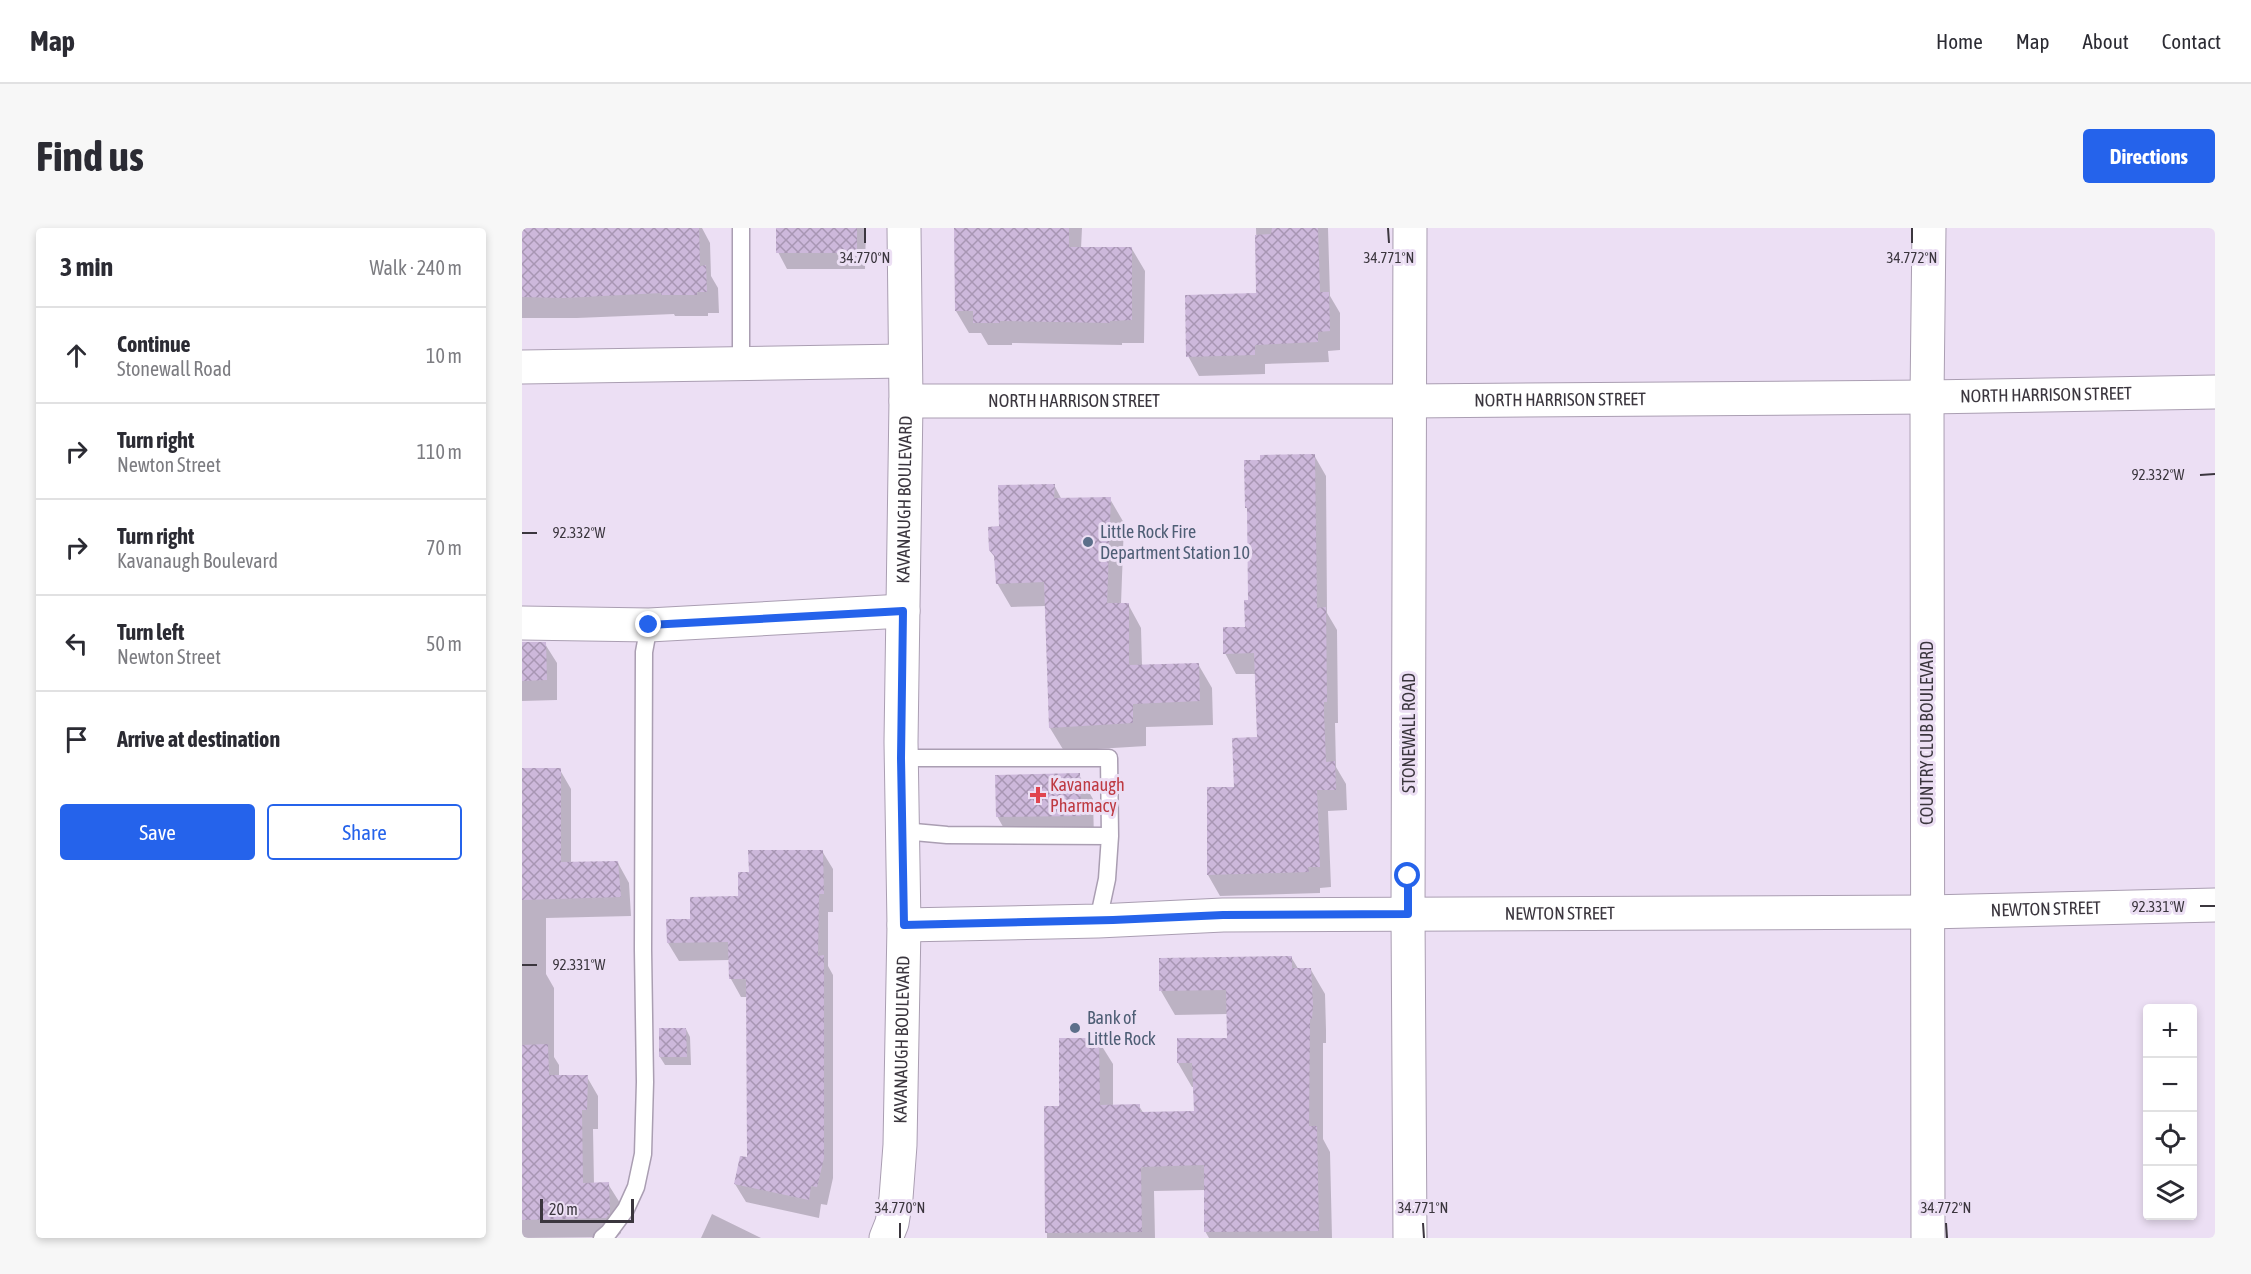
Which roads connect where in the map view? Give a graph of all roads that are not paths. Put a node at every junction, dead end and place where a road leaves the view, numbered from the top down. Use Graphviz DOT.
graph roads {
  1 [pos="741,228"];
  2 [pos="904,228"];
  3 [pos="1410,228"];
  4 [pos="1929,228"];
  5 [pos="904,361"];
  6 [pos="741,363"];
  7 [pos="522,367"];
  8 [pos="2215,392"];
  9 [pos="1927,397"];
  10 [pos="906,401"];
  11 [pos="1408,401"];
  12 [pos="903,611"];
  13 [pos="522,623"];
  14 [pos="649,625"];
  15 [pos="901,758"];
  16 [pos="903,831"];
  17 [pos="1110,836"];
  18 [pos="2215,905"];
  19 [pos="1928,912"];
  20 [pos="1408,914"];
  21 [pos="1098,921"];
  22 [pos="904,925"];
  23 [pos="896,1198"];
  24 [pos="602,1238"];
  25 [pos="886,1238"];
  26 [pos="898,1238"];
  27 [pos="1410,1238"];
  28 [pos="1928,1238"];
  1 -- 6 [label="lane"];
  2 -- 5 [label="street, KAVANAUGH BOULEVARD"];
  3 -- 11 [label="street, STONEWALL ROAD"];
  4 -- 9 [label="street, COUNTRY CLUB BOULEVARD"];
  5 -- 6 [label="street"];
  5 -- 10 [label="street, KAVANAUGH BOULEVARD"];
  6 -- 7 [label="street"];
  8 -- 9 [label="street, NORTH HARRISON STREET"];
  9 -- 11 [label="street, NORTH HARRISON STREET"];
  9 -- 19 [label="street, COUNTRY CLUB BOULEVARD"];
  10 -- 11 [label="street, NORTH HARRISON STREET"];
  10 -- 12 [label="street, KAVANAUGH BOULEVARD"];
  11 -- 20 [label="street, STONEWALL ROAD"];
  12 -- 14 [label="street"];
  12 -- 15 [label="street, KAVANAUGH BOULEVARD"];
  13 -- 14 [label="street"];
  14 -- 24 [label="lane"];
  15 -- 16 [label="street, KAVANAUGH BOULEVARD"];
  15 -- 17 [label="lane"];
  16 -- 17 [label="lane"];
  16 -- 22 [label="street, KAVANAUGH BOULEVARD"];
  17 -- 21 [label="lane"];
  18 -- 19 [label="street, NEWTON STREET"];
  19 -- 20 [label="street, NEWTON STREET"];
  19 -- 28 [label="street, COUNTRY CLUB BOULEVARD"];
  20 -- 21 [label="street, NEWTON STREET"];
  20 -- 27 [label="street, STONEWALL ROAD"];
  21 -- 22 [label="street, NEWTON STREET"];
  22 -- 23 [label="street, KAVANAUGH BOULEVARD"];
  23 -- 25 [label="street, KAVANAUGH BOULEVARD"];
  23 -- 26 [label="street"];
}
